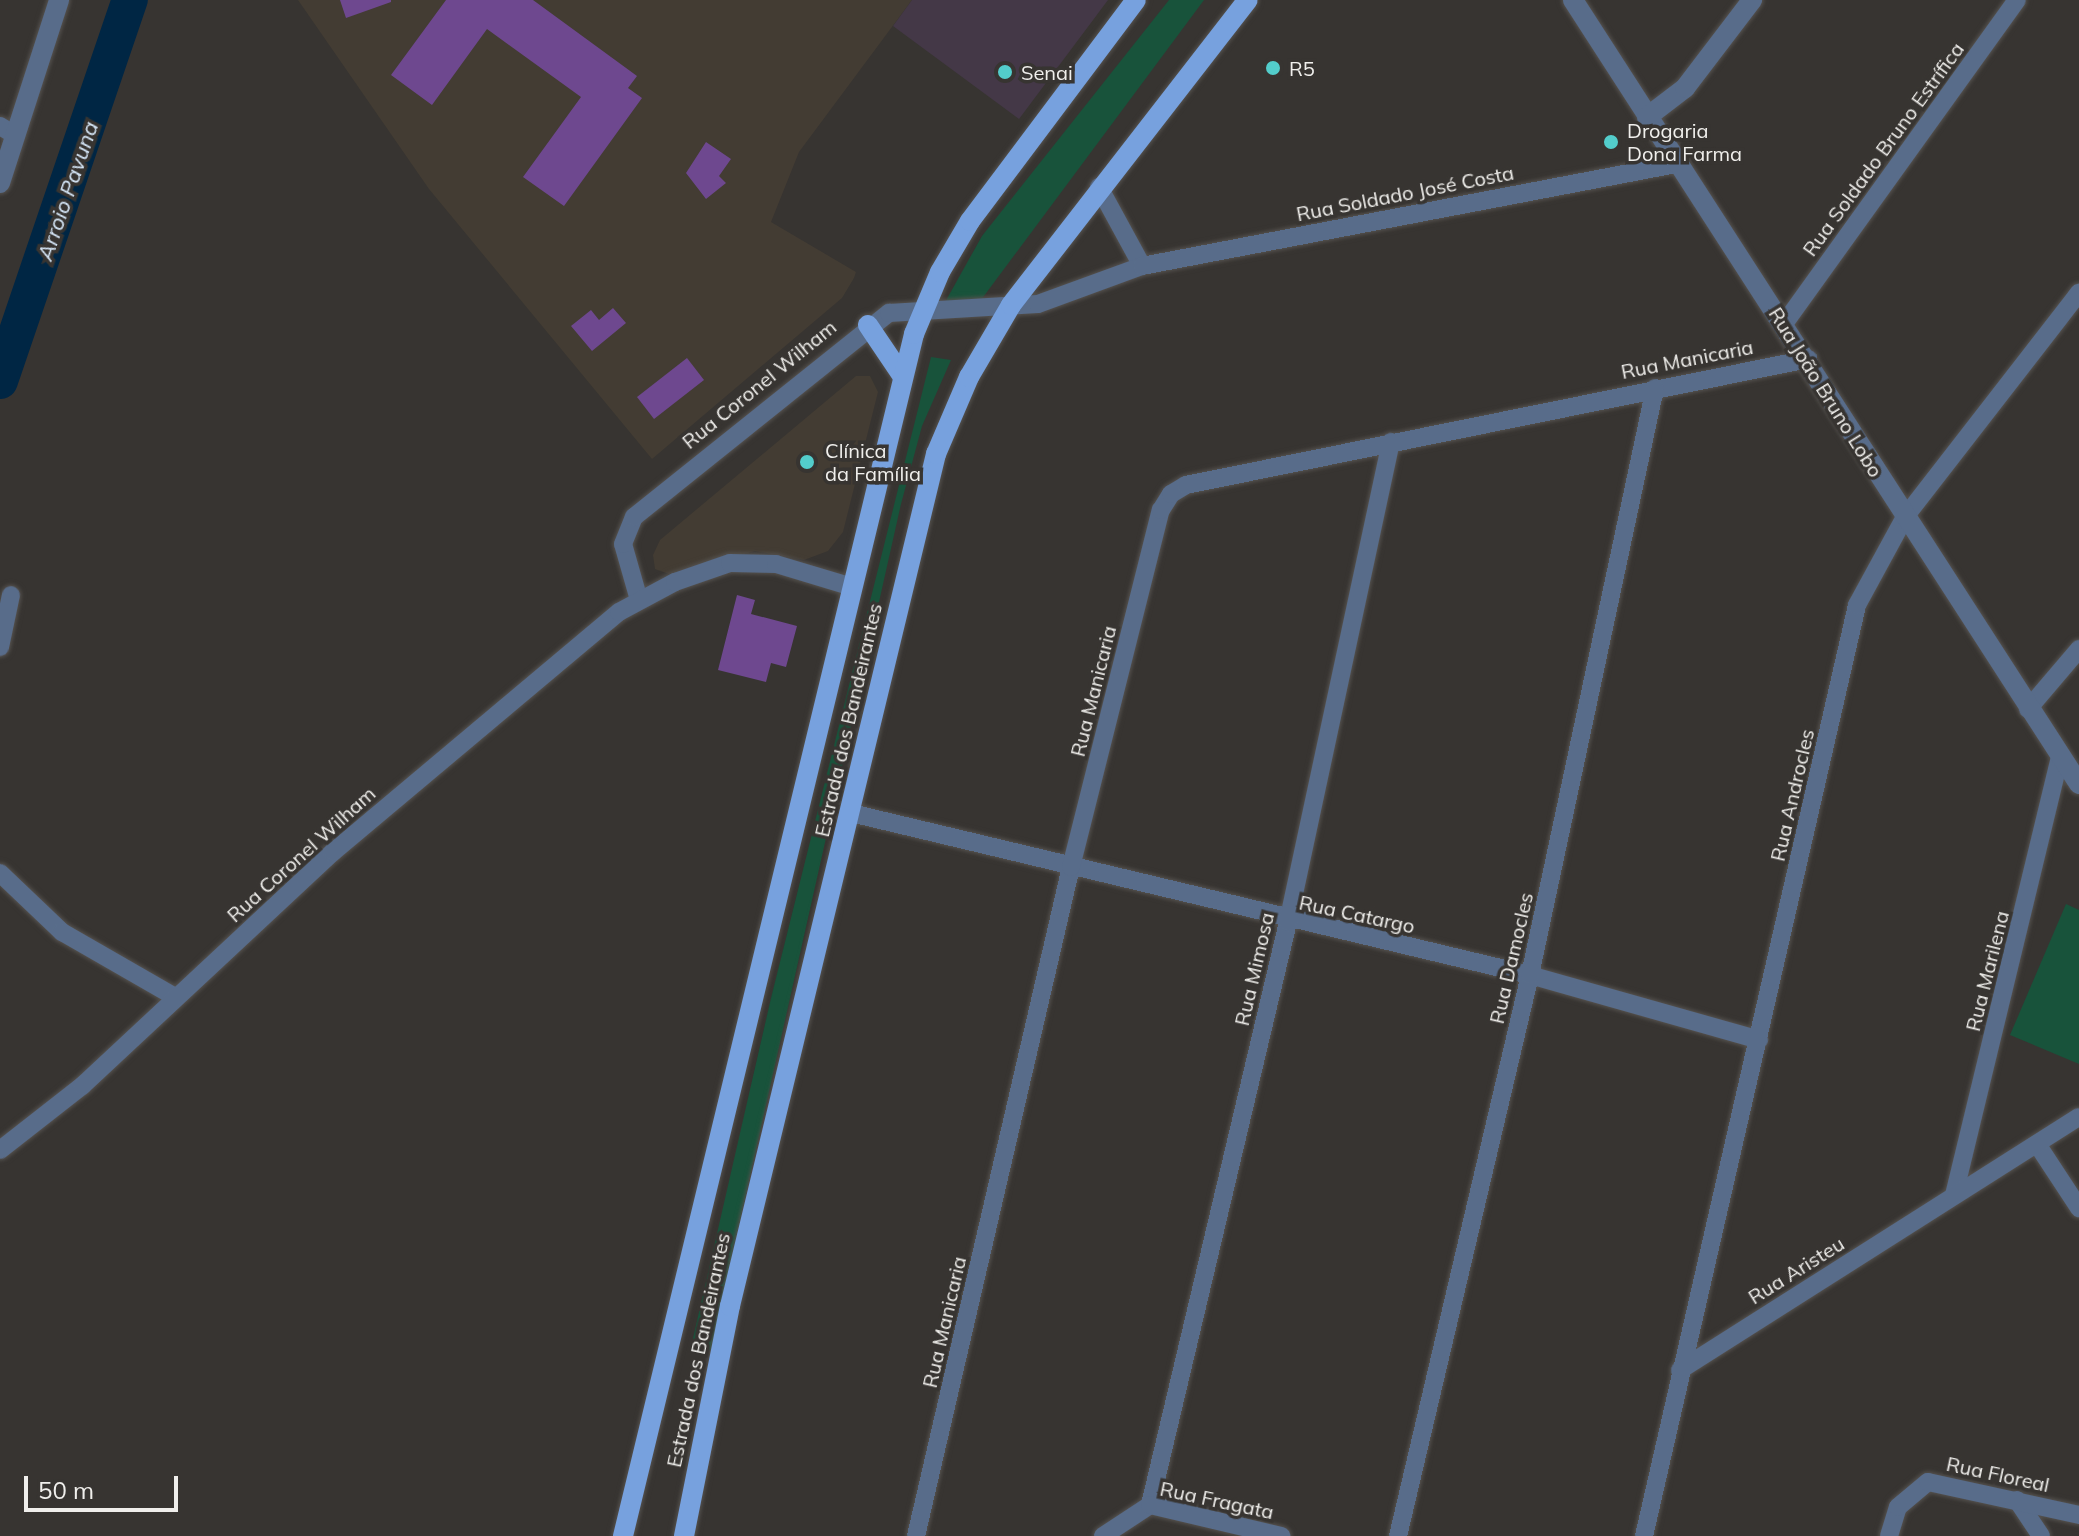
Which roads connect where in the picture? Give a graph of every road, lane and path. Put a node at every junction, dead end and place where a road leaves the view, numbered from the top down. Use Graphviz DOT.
graph roads {
  1 [pos="59,0"];
  2 [pos="1136,0"];
  3 [pos="1248,0"];
  4 [pos="1573,0"];
  5 [pos="1752,0"];
  6 [pos="2017,0"];
  7 [pos="1647,117"];
  8 [pos="7,131"];
  9 [pos="1676,164"];
  10 [pos="0,183"];
  11 [pos="1099,187"];
  12 [pos="1142,266"];
  13 [pos="2079,293"];
  14 [pos="1011,305"];
  15 [pos="924,309"];
  16 [pos="1784,324"];
  17 [pos="868,325"];
  18 [pos="1808,359"];
  19 [pos="901,374"];
  20 [pos="1655,388"];
  21 [pos="1391,442"];
  22 [pos="1905,517"];
  23 [pos="849,586"];
  24 [pos="11,595"];
  25 [pos="639,600"];
  26 [pos="0,647"];
  27 [pos="2079,649"];
  28 [pos="2028,709"];
  29 [pos="2060,756"];
  30 [pos="2079,784"];
  31 [pos="851,813"];
  32 [pos="1071,867"];
  33 [pos="0,873"];
  34 [pos="1288,922"];
  35 [pos="1530,975"];
  36 [pos="175,997"];
  37 [pos="1759,1040"];
  38 [pos="2079,1117"];
  39 [pos="2037,1144"];
  40 [pos="0,1150"];
  41 [pos="1954,1195"];
  42 [pos="2079,1208"];
  43 [pos="1680,1370"];
  44 [pos="2017,1500"];
  45 [pos="1150,1505"];
  46 [pos="2079,1515"];
  47 [pos="623,1536"];
  48 [pos="684,1536"];
  49 [pos="916,1536"];
  50 [pos="1103,1536"];
  51 [pos="1281,1536"];
  52 [pos="1398,1536"];
  53 [pos="1644,1536"];
  54 [pos="1889,1536"];
  55 [pos="2041,1536"];
  1 -- 8 [label="street"];
  2 -- 15 [label="main road, Estrada dos Bandeirantes"];
  3 -- 11 [label="main road, Estrada dos Bandeirantes"];
  4 -- 7 [label="street, Rua João Bruno Lobo"];
  5 -- 7 [label="street"];
  6 -- 16 [label="street, Rua Soldado Bruno Estrífica"];
  7 -- 9 [label="street, Rua João Bruno Lobo"];
  8 -- 10 [label="street"];
  9 -- 12 [label="street, Rua Soldado José Costa"];
  9 -- 16 [label="street, Rua João Bruno Lobo"];
  11 -- 12 [label="street"];
  11 -- 14 [label="main road, Estrada dos Bandeirantes"];
  12 -- 14 [label="street, Rua Soldado José Costa"];
  13 -- 22 [label="street, Rua Androcles"];
  14 -- 15 [label="street, Rua Coronel Wilham"];
  14 -- 31 [label="main road, Estrada dos Bandeirantes"];
  15 -- 17 [label="street, Rua Coronel Wilham"];
  15 -- 19 [label="main road, Estrada dos Bandeirantes"];
  16 -- 18 [label="street, Rua João Bruno Lobo"];
  17 -- 19 [label="main road"];
  17 -- 25 [label="street, Rua Coronel Wilham"];
  18 -- 20 [label="street, Rua Manicaria"];
  18 -- 22 [label="street, Rua João Bruno Lobo"];
  19 -- 23 [label="main road, Estrada dos Bandeirantes"];
  20 -- 21 [label="street, Rua Manicaria"];
  20 -- 35 [label="street, Rua Damocles"];
  21 -- 32 [label="street, Rua Manicaria"];
  21 -- 34 [label="street, Rua Mimosa"];
  22 -- 28 [label="street, Rua João Bruno Lobo"];
  22 -- 37 [label="street, Rua Androcles"];
  23 -- 25 [label="street, Rua Coronel Wilham"];
  23 -- 47 [label="main road, Estrada dos Bandeirantes"];
  24 -- 26 [label="street"];
  25 -- 36 [label="street, Rua Coronel Wilham"];
  27 -- 28 [label="street"];
  28 -- 29 [label="street, Rua João Bruno Lobo"];
  29 -- 30 [label="street, Rua João Bruno Lobo"];
  29 -- 41 [label="street, Rua Marilena"];
  31 -- 32 [label="street, Rua Catargo"];
  31 -- 48 [label="main road, Estrada dos Bandeirantes"];
  32 -- 34 [label="street, Rua Catargo"];
  32 -- 49 [label="street, Rua Manicaria"];
  33 -- 36 [label="street"];
  34 -- 35 [label="street, Rua Catargo"];
  34 -- 45 [label="street, Rua Mimosa"];
  35 -- 37 [label="street, Rua Catargo"];
  35 -- 52 [label="street, Rua Damocles"];
  36 -- 40 [label="street, Rua Coronel Wilham"];
  37 -- 43 [label="street, Rua Androcles"];
  38 -- 39 [label="street, Rua Aristeu"];
  39 -- 41 [label="street, Rua Aristeu"];
  39 -- 42 [label="street"];
  41 -- 43 [label="street, Rua Aristeu"];
  43 -- 53 [label="street"];
  44 -- 46 [label="street, Rua Floreal"];
  44 -- 54 [label="street, Rua Floreal"];
  44 -- 55 [label="street"];
  45 -- 50 [label="street, Rua Fragata"];
  45 -- 51 [label="street, Rua Fragata"];
}
